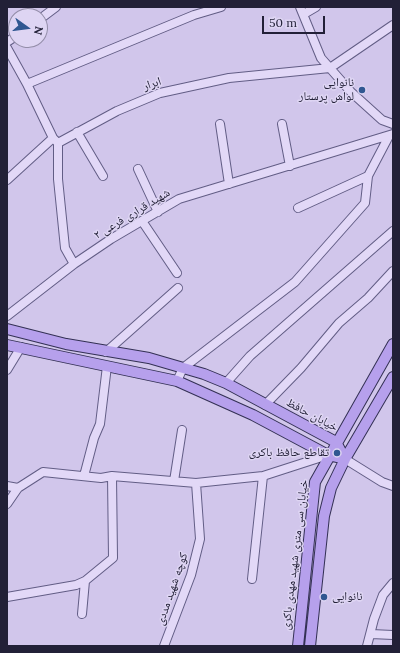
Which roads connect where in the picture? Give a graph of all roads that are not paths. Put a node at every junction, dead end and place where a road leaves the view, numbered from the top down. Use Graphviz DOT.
graph roads {
  1 [pos="221,7"];
  2 [pos="316,7"];
  3 [pos="302,10"];
  4 [pos="393,25"];
  5 [pos="7,48"];
  6 [pos="330,68"];
  7 [pos="27,84"];
  8 [pos="220,124"];
  9 [pos="282,124"];
  10 [pos="393,124"];
  11 [pos="77,132"];
  12 [pos="391,135"];
  13 [pos="56,141"];
  14 [pos="290,166"];
  15 [pos="138,169"];
  16 [pos="103,176"];
  17 [pos="368,176"];
  18 [pos="7,180"];
  19 [pos="229,184"];
  20 [pos="298,208"];
  21 [pos="158,212"];
  22 [pos="142,221"];
  23 [pos="393,231"];
  24 [pos="74,264"];
  25 [pos="393,271"];
  26 [pos="177,273"];
  27 [pos="178,288"];
  28 [pos="7,316"];
  29 [pos="7,329"];
  30 [pos="7,344"];
  31 [pos="393,344"];
  32 [pos="21,347"];
  33 [pos="106,352"];
  34 [pos="107,366"];
  35 [pos="183,368"];
  36 [pos="7,370"];
  37 [pos="393,377"];
  38 [pos="177,381"];
  39 [pos="226,383"];
  40 [pos="265,405"];
  41 [pos="182,430"];
  42 [pos="336,442"];
  43 [pos="328,455"];
  44 [pos="345,459"];
  45 [pos="84,476"];
  46 [pos="112,476"];
  47 [pos="263,476"];
  48 [pos="174,481"];
  49 [pos="196,483"];
  50 [pos="7,486"];
  51 [pos="393,486"];
  52 [pos="18,488"];
  53 [pos="7,504"];
  54 [pos="252,579"];
  55 [pos="85,581"];
  56 [pos="393,583"];
  57 [pos="7,597"];
  58 [pos="82,614"];
  59 [pos="371,634"];
  60 [pos="393,635"];
  61 [pos="164,646"];
  62 [pos="298,646"];
  63 [pos="310,646"];
  64 [pos="367,646"];
  1 -- 7 [label="street"];
  2 -- 3 [label="street"];
  3 -- 6 [label="street"];
  4 -- 6 [label="street"];
  5 -- 7 [label="street"];
  6 -- 10 [label="street"];
  6 -- 11 [label="street, ابرار"];
  7 -- 13 [label="street"];
  8 -- 19 [label="street"];
  9 -- 14 [label="street"];
  11 -- 13 [label="street, ابرار"];
  11 -- 16 [label="street"];
  12 -- 14 [label="street, شهید قراری فرعی ۲"];
  12 -- 17 [label="street"];
  13 -- 18 [label="street, ابرار"];
  13 -- 24 [label="street"];
  14 -- 19 [label="street, شهید قراری فرعی ۲"];
  15 -- 21 [label="street"];
  17 -- 20 [label="street"];
  17 -- 35 [label="street"];
  19 -- 21 [label="street, شهید قراری فرعی ۲"];
  21 -- 22 [label="street, شهید قراری فرعی ۲"];
  22 -- 24 [label="street, شهید قراری فرعی ۲"];
  22 -- 26 [label="street"];
  23 -- 39 [label="street"];
  24 -- 28 [label="street, شهید قراری فرعی ۲"];
  25 -- 40 [label="street"];
  27 -- 33 [label="street"];
  29 -- 33 [label="main road, خیابان حافظ"];
  30 -- 32 [label="main road"];
  31 -- 42 [label="main road, خیابان سی متری شهید مهدی باکری"];
  32 -- 34 [label="main road"];
  32 -- 36 [label="street"];
  33 -- 35 [label="main road, خیابان حافظ"];
  34 -- 38 [label="main road"];
  34 -- 45 [label="street"];
  35 -- 38 [label="street"];
  35 -- 39 [label="main road, خیابان حافظ"];
  37 -- 44 [label="main road, خیابان سی متری شهید مهدی باکری"];
  38 -- 43 [label="main road"];
  39 -- 40 [label="main road, خیابان حافظ"];
  40 -- 42 [label="main road, خیابان حافظ"];
  41 -- 48 [label="street"];
  42 -- 43 [label="main road, خیابان سی متری شهید مهدی باکری"];
  42 -- 44 [label="main road, خیابان حافظ"];
  43 -- 44 [label="main road"];
  43 -- 47 [label="street"];
  43 -- 62 [label="main road, خیابان سی متری شهید مهدی باکری"];
  44 -- 51 [label="street"];
  44 -- 63 [label="main road, خیابان سی متری شهید مهدی باکری"];
  45 -- 46 [label="street"];
  45 -- 52 [label="street"];
  46 -- 48 [label="street"];
  46 -- 55 [label="street"];
  47 -- 49 [label="street"];
  47 -- 54 [label="street"];
  48 -- 49 [label="street"];
  49 -- 61 [label="street, کوچه شهید مددی"];
  50 -- 52 [label="street"];
  52 -- 53 [label="street"];
  55 -- 57 [label="street"];
  55 -- 58 [label="street"];
  56 -- 59 [label="street"];
  59 -- 60 [label="street"];
  59 -- 64 [label="street"];
}
